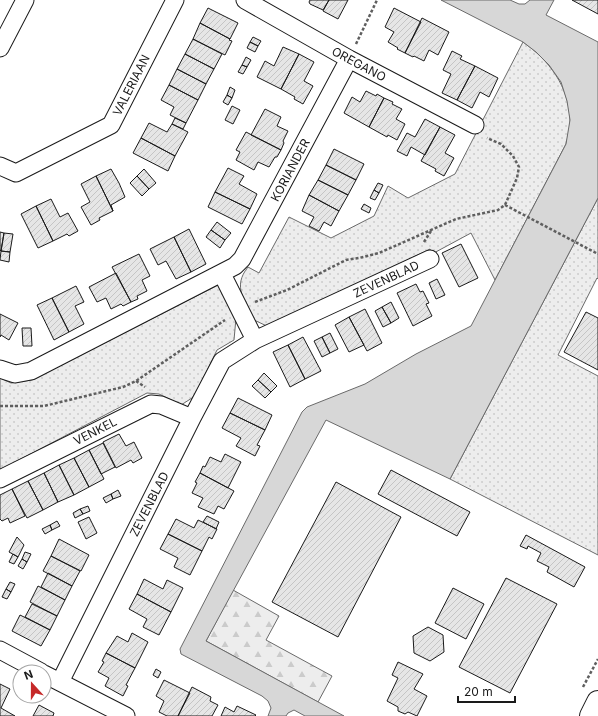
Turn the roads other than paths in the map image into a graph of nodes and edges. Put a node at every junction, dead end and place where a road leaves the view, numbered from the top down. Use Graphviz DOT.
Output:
graph roads {
  1 [pos="25,0"];
  2 [pos="175,0"];
  3 [pos="245,0"];
  4 [pos="0,48"];
  5 [pos="349,59"];
  6 [pos="475,125"];
  7 [pos="0,166"];
  8 [pos="430,259"];
  9 [pos="222,274"];
  10 [pos="255,340"];
  11 [pos="0,369"];
  12 [pos="192,418"];
  13 [pos="0,479"];
  14 [pos="0,650"];
  15 [pos="26,664"];
  16 [pos="52,678"];
  17 [pos="60,682"];
  18 [pos="598,702"];
  19 [pos="126,716"];
  20 [pos="591,716"];
  1 -- 4 [label="street"];
  2 -- 7 [label="street, VALERIAAN"];
  3 -- 5 [label="street, OREGANO"];
  5 -- 6 [label="street, OREGANO"];
  5 -- 9 [label="street, KORIANDER"];
  8 -- 10 [label="street, ZEVENBLAD"];
  9 -- 10 [label="street"];
  9 -- 11 [label="street, KORIANDER"];
  10 -- 12 [label="street, ZEVENBLAD"];
  12 -- 13 [label="street, VENKEL"];
  12 -- 17 [label="street, ZEVENBLAD"];
  14 -- 15 [label="street"];
  16 -- 17 [label="street"];
  17 -- 19 [label="street"];
  18 -- 20 [label="street"];
}
